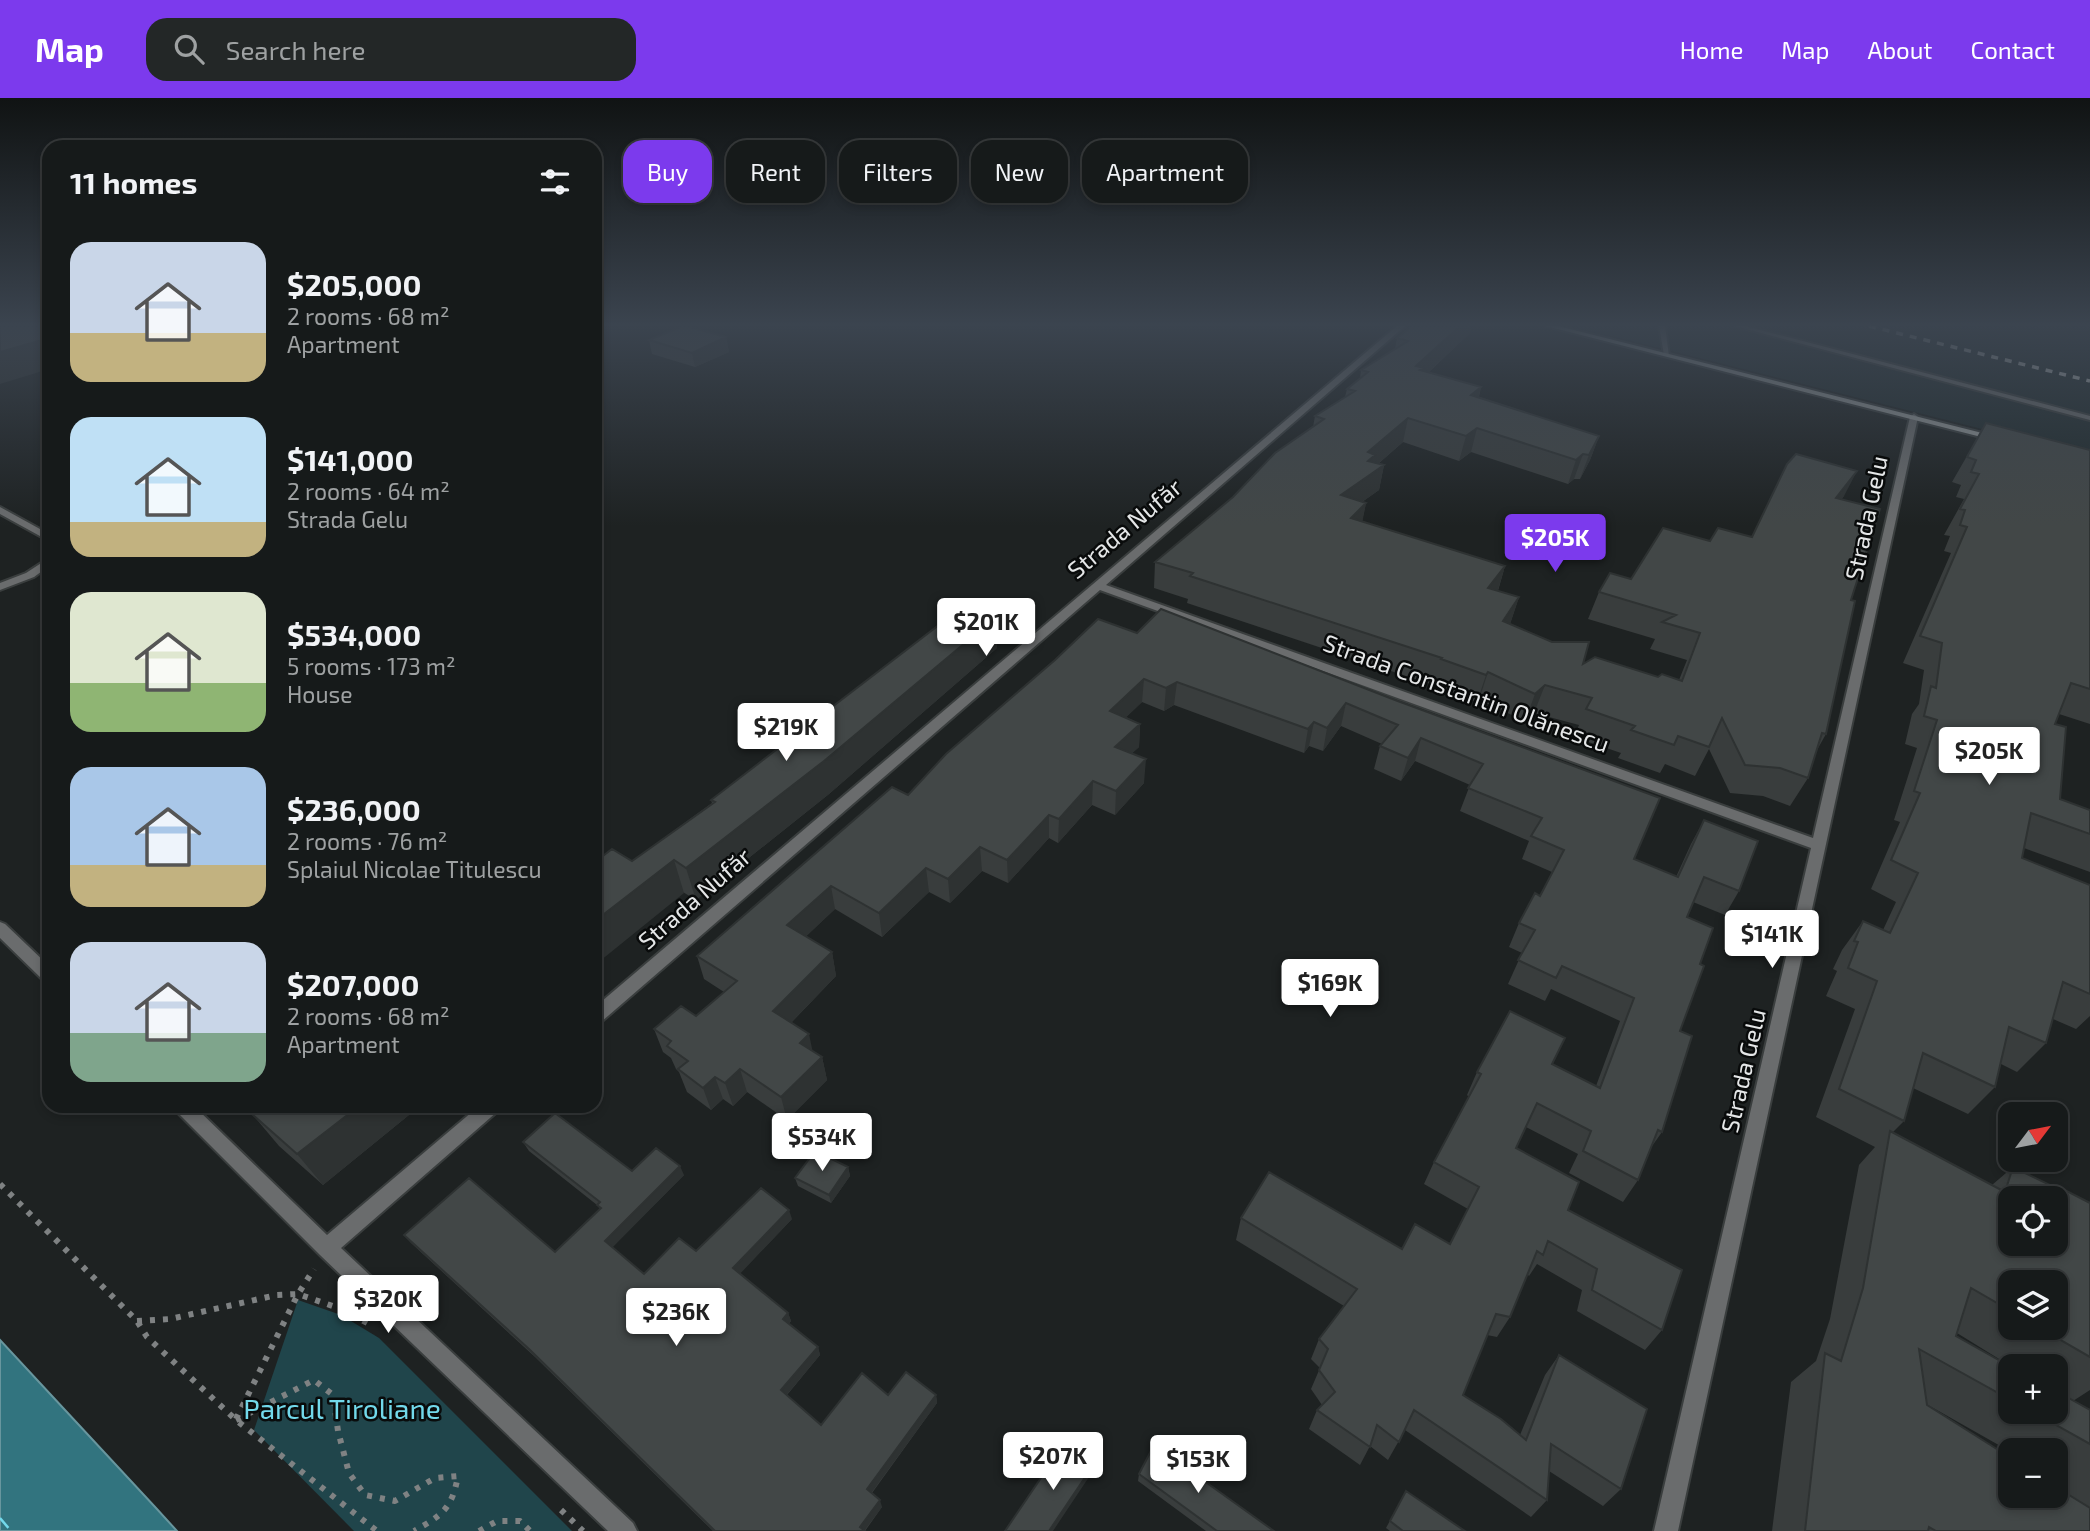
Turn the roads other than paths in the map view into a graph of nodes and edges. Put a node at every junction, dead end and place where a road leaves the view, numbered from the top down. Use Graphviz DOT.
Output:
graph roads {
  1 [pos="1323,393"];
  2 [pos="1818,393"];
  3 [pos="1994,393"];
  4 [pos="1914,417"];
  5 [pos="2090,418"];
  6 [pos="2013,443"];
  7 [pos="0,510"];
  8 [pos="42,534"];
  9 [pos="42,566"];
  10 [pos="1097,585"];
  11 [pos="0,587"];
  12 [pos="1819,846"];
  13 [pos="0,928"];
  14 [pos="42,969"];
  15 [pos="602,1011"];
  16 [pos="189,1113"];
  17 [pos="484,1113"];
  18 [pos="327,1248"];
  19 [pos="625,1531"];
  20 [pos="1666,1531"];
  1 -- 10 [label="street, Strada Nufăr"];
  2 -- 4 [label="main road"];
  3 -- 5 [label="lane"];
  4 -- 6 [label="main road"];
  4 -- 12 [label="street, Strada Gelu"];
  7 -- 8 [label="street"];
  9 -- 11 [label="street"];
  10 -- 12 [label="street, Strada Constantin Olănescu"];
  10 -- 15 [label="street, Strada Nufăr"];
  12 -- 20 [label="street, Strada Gelu"];
  13 -- 14 [label="street"];
  16 -- 18 [label="street"];
  17 -- 18 [label="street"];
  18 -- 19 [label="street"];
}
